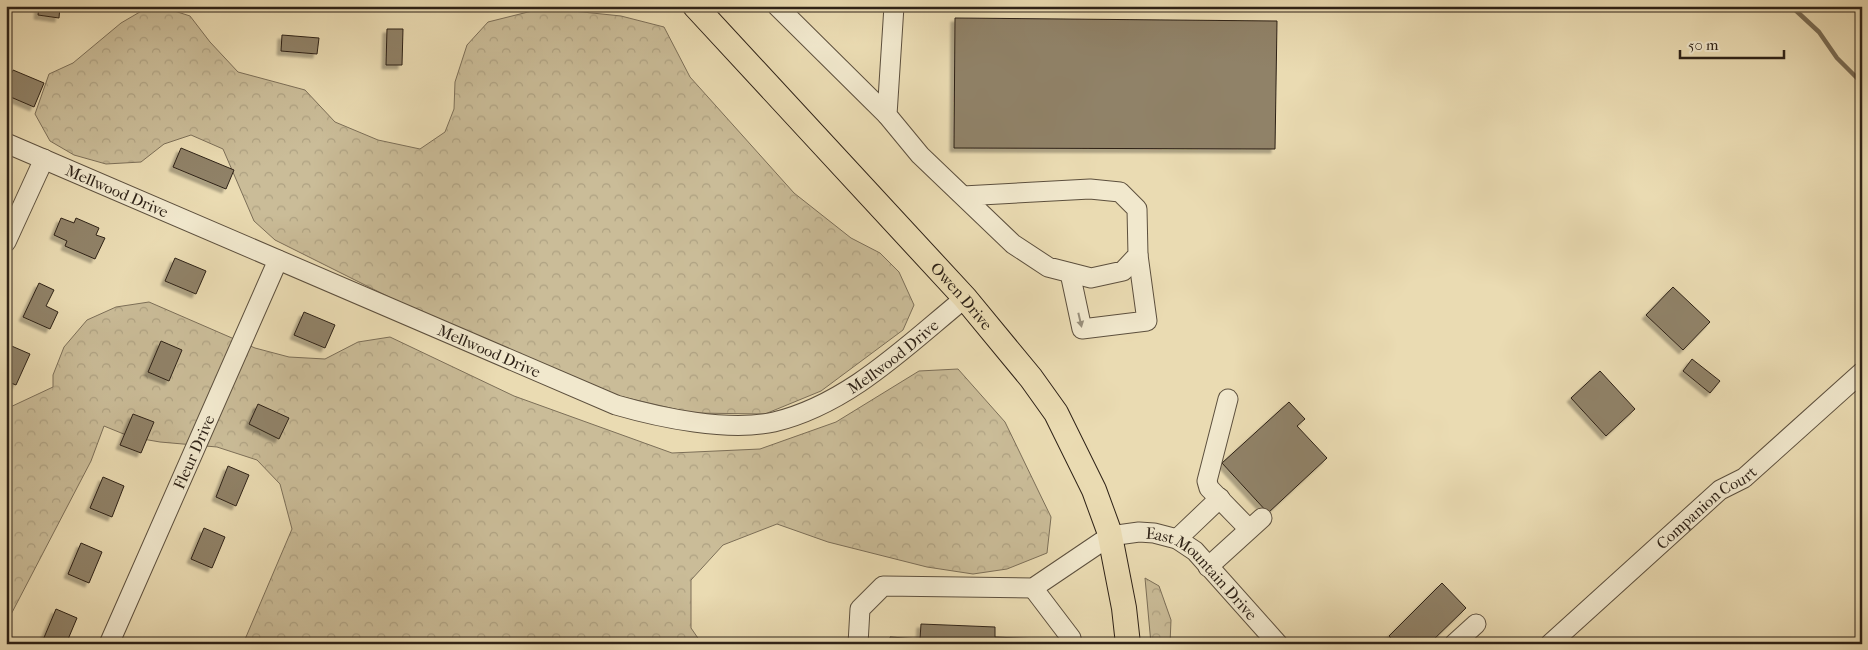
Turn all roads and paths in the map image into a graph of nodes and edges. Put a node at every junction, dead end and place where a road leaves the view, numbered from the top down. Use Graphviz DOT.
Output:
graph roads {
  1 [pos="776,6"];
  2 [pos="894,6"];
  3 [pos="702,9"];
  4 [pos="887,115"];
  5 [pos="6,142"];
  6 [pos="44,159"];
  7 [pos="963,196"];
  8 [pos="6,242"];
  9 [pos="1138,255"];
  10 [pos="278,260"];
  11 [pos="1070,273"];
  12 [pos="965,298"];
  13 [pos="1862,372"];
  14 [pos="1228,400"];
  15 [pos="1220,498"];
  16 [pos="1110,536"];
  17 [pos="1178,539"];
  18 [pos="1208,567"];
  19 [pos="1033,588"];
  20 [pos="1476,624"];
  21 [pos="109,644"];
  22 [pos="858,644"];
  23 [pos="1072,644"];
  24 [pos="1128,644"];
  25 [pos="1278,644"];
  26 [pos="1454,644"];
  27 [pos="1550,644"];
  1 -- 4 [label="street"];
  2 -- 4 [label="street"];
  3 -- 12 [label="main road, Owen Drive"];
  4 -- 7 [label="street"];
  5 -- 6 [label="street, Mellwood Drive"];
  6 -- 8 [label="street"];
  6 -- 10 [label="street, Mellwood Drive"];
  7 -- 9 [label="street"];
  7 -- 11 [label="street"];
  9 -- 11 [label="street"];
  11 -- 9 [label="street, one-way"];
  10 -- 12 [label="street, Mellwood Drive"];
  10 -- 21 [label="street, Fleur Drive"];
  12 -- 16 [label="main road, Owen Drive"];
  13 -- 27 [label="street, Companion Court"];
  14 -- 15 [label="street"];
  15 -- 17 [label="street"];
  15 -- 18 [label="street"];
  16 -- 17 [label="street, East Mountain Drive"];
  16 -- 19 [label="street"];
  16 -- 24 [label="main road, Owen Drive"];
  17 -- 18 [label="street, East Mountain Drive"];
  18 -- 25 [label="street, East Mountain Drive"];
  19 -- 22 [label="street"];
  19 -- 23 [label="street"];
  20 -- 26 [label="street"];
}
